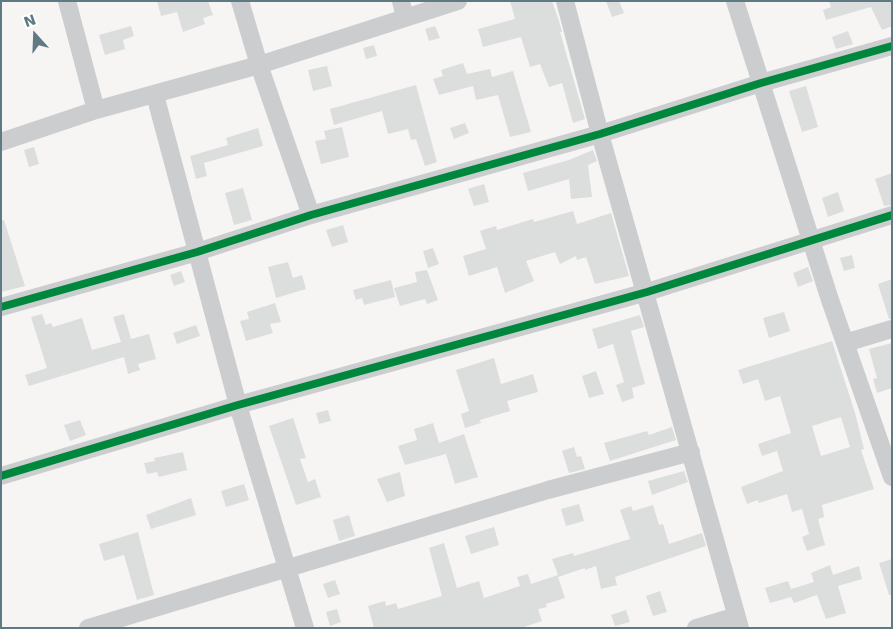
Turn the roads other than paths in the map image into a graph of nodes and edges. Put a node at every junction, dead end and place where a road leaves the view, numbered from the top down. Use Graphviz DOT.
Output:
graph roads {
  1 [pos="67,1"];
  2 [pos="240,1"];
  3 [pos="400,1"];
  4 [pos="458,1"];
  5 [pos="565,1"];
  6 [pos="736,1"];
  7 [pos="405,18"];
  8 [pos="892,46"];
  9 [pos="259,65"];
  10 [pos="761,83"];
  11 [pos="155,94"];
  12 [pos="96,110"];
  13 [pos="600,134"];
  14 [pos="1,142"];
  15 [pos="311,215"];
  16 [pos="892,215"];
  17 [pos="811,240"];
  18 [pos="197,252"];
  19 [pos="647,292"];
  20 [pos="1,307"];
  21 [pos="892,329"];
  22 [pos="845,343"];
  23 [pos="238,404"];
  24 [pos="690,452"];
  25 [pos="1,476"];
  26 [pos="892,476"];
  27 [pos="288,570"];
  28 [pos="738,622"];
  29 [pos="88,628"];
  30 [pos="305,628"];
  31 [pos="696,628"];
  1 -- 12 [label="street"];
  2 -- 9 [label="street"];
  3 -- 7 [label="street"];
  4 -- 7 [label="street"];
  5 -- 13 [label="street"];
  6 -- 10 [label="street"];
  7 -- 9 [label="street"];
  8 -- 10 [label="street"];
  9 -- 11 [label="street"];
  9 -- 15 [label="street"];
  10 -- 13 [label="street"];
  10 -- 17 [label="street"];
  11 -- 12 [label="street"];
  11 -- 18 [label="street"];
  12 -- 14 [label="street"];
  13 -- 15 [label="street"];
  13 -- 19 [label="street"];
  15 -- 18 [label="street"];
  16 -- 17 [label="street"];
  17 -- 19 [label="street"];
  17 -- 22 [label="street"];
  18 -- 20 [label="street"];
  18 -- 23 [label="street"];
  19 -- 23 [label="street"];
  19 -- 24 [label="street"];
  21 -- 22 [label="street"];
  22 -- 26 [label="street"];
  23 -- 25 [label="street"];
  23 -- 27 [label="street"];
  24 -- 27 [label="street"];
  24 -- 28 [label="street"];
  27 -- 29 [label="street"];
  27 -- 30 [label="street"];
  28 -- 31 [label="street"];
}
